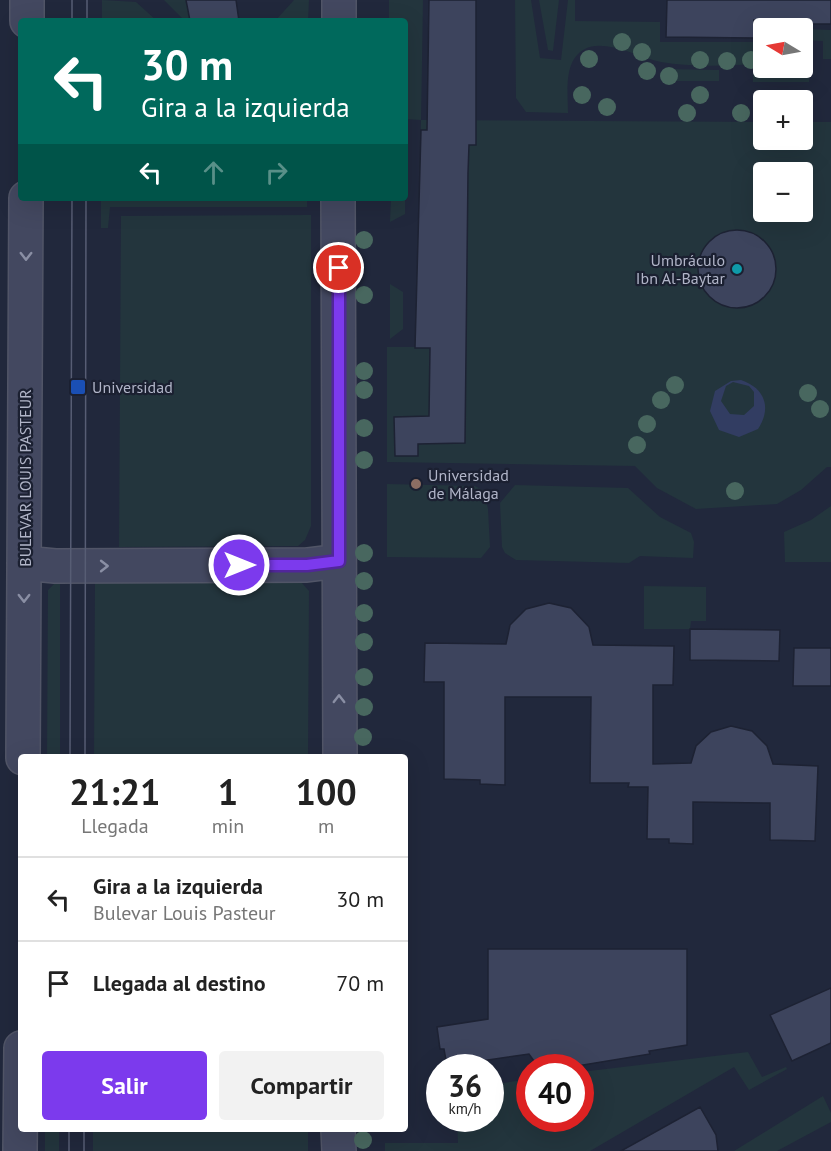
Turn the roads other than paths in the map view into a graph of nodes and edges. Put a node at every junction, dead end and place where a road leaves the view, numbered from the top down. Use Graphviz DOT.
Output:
graph roads {
  1 [pos="27,0"];
  2 [pos="339,0"];
  3 [pos="27,18"];
  4 [pos="339,18"];
  5 [pos="26,201"];
  6 [pos="339,201"];
  7 [pos="339,561"];
  8 [pos="24,563"];
  9 [pos="23,754"];
  10 [pos="340,754"];
  11 [pos="20,1132"];
  12 [pos="338,1132"];
  13 [pos="20,1151"];
  14 [pos="339,1151"];
  1 -- 3 [label="street"];
  2 -- 4 [label="street"];
  5 -- 8 [label="street, BULEVAR LOUIS PASTEUR, one-way"];
  6 -- 7 [label="street"];
  8 -- 7 [label="street, one-way"];
  10 -- 7 [label="street, one-way"];
  8 -- 9 [label="street, BULEVAR LOUIS PASTEUR, one-way"];
  11 -- 13 [label="street"];
  12 -- 14 [label="street"];
}
